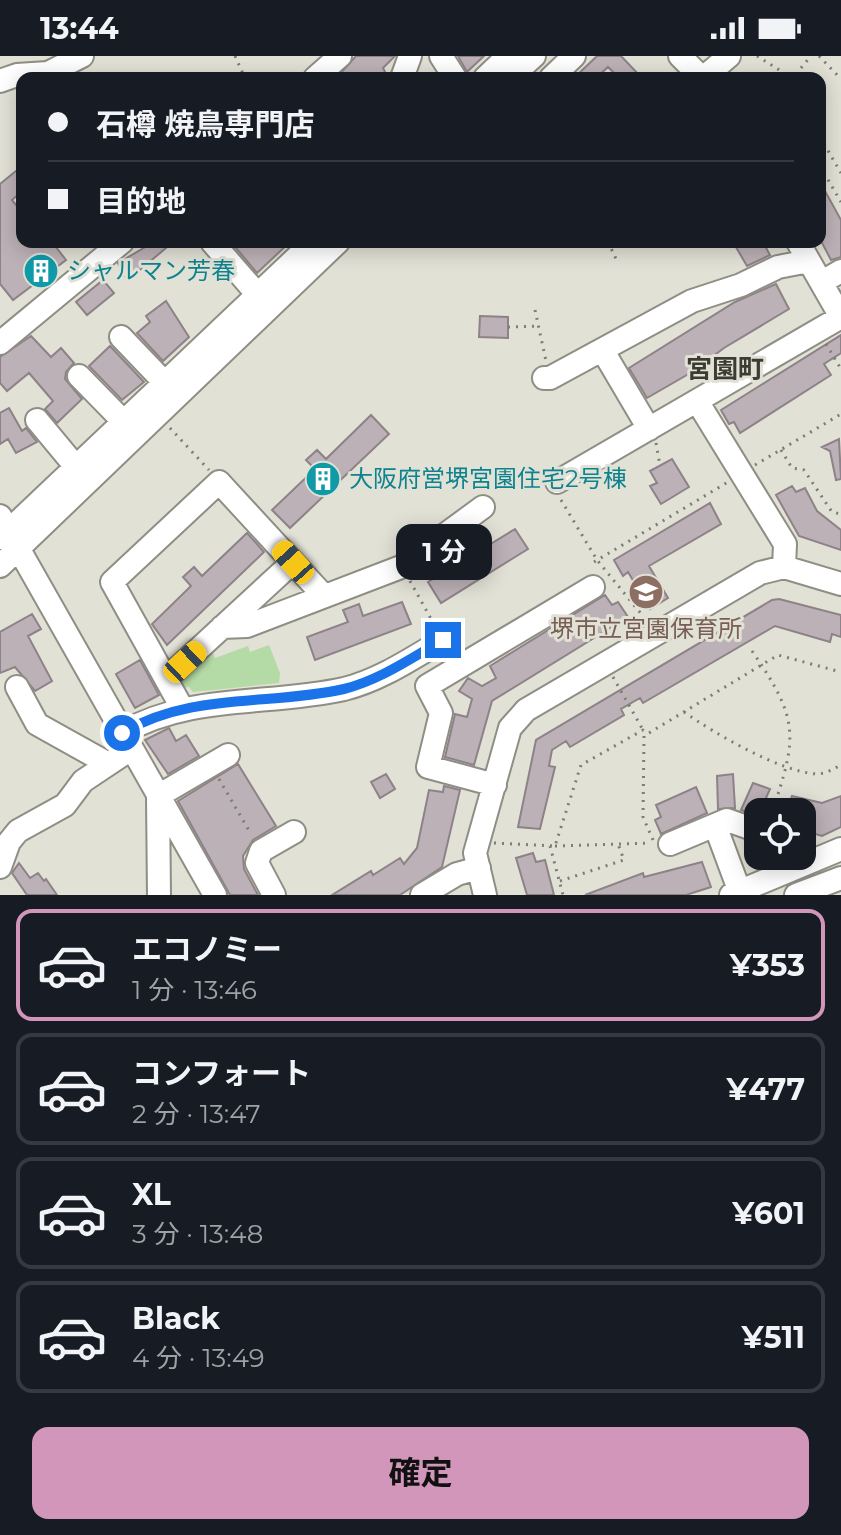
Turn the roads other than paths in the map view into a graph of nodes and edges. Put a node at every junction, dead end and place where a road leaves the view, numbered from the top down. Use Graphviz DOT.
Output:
graph roads {
  1 [pos="82,56"];
  2 [pos="340,56"];
  3 [pos="508,56"];
  4 [pos="534,56"];
  5 [pos="574,56"];
  6 [pos="680,56"];
  7 [pos="729,56"];
  8 [pos="50,72"];
  9 [pos="322,72"];
  10 [pos="491,72"];
  11 [pos="517,72"];
  12 [pos="557,72"];
  13 [pos="696,72"];
  14 [pos="709,72"];
  15 [pos="115,248"];
  16 [pos="218,248"];
  17 [pos="307,248"];
  18 [pos="332,248"];
  19 [pos="804,251"];
  20 [pos="831,276"];
  21 [pos="258,295"];
  22 [pos="841,317"];
  23 [pos="121,337"];
  24 [pos="0,343"];
  25 [pos="603,351"];
  26 [pos="79,376"];
  27 [pos="547,378"];
  28 [pos="165,383"];
  29 [pos="697,401"];
  30 [pos="37,420"];
  31 [pos="123,421"];
  32 [pos="649,429"];
  33 [pos="76,467"];
  34 [pos="557,488"];
  35 [pos="483,507"];
  36 [pos="7,534"];
  37 [pos="293,562"];
  38 [pos="0,566"];
  39 [pos="784,567"];
  40 [pos="841,584"];
  41 [pos="593,587"];
  42 [pos="324,596"];
  43 [pos="222,627"];
  44 [pos="440,636"];
  45 [pos="166,679"];
  46 [pos="17,687"];
  47 [pos="182,708"];
  48 [pos="127,741"];
  49 [pos="220,760"];
  50 [pos="107,763"];
  51 [pos="495,785"];
  52 [pos="158,796"];
  53 [pos="715,825"];
  54 [pos="744,826"];
  55 [pos="294,832"];
  56 [pos="670,844"];
  57 [pos="834,852"];
  58 [pos="0,867"];
  59 [pos="479,868"];
  60 [pos="841,878"];
  61 [pos="738,894"];
  62 [pos="159,895"];
  63 [pos="215,895"];
  64 [pos="274,895"];
  65 [pos="422,895"];
  66 [pos="485,895"];
  67 [pos="796,895"];
  1 -- 8 [label="street"];
  2 -- 9 [label="street"];
  3 -- 10 [label="street"];
  4 -- 11 [label="street"];
  5 -- 12 [label="street"];
  6 -- 13 [label="street"];
  7 -- 14 [label="street"];
  15 -- 24 [label="street"];
  16 -- 21 [label="street"];
  17 -- 21 [label="street"];
  18 -- 36 [label="street"];
  19 -- 20 [label="street"];
  19 -- 25 [label="street"];
  20 -- 22 [label="street"];
  21 -- 28 [label="street"];
  22 -- 29 [label="street"];
  23 -- 28 [label="street"];
  25 -- 27 [label="street"];
  25 -- 32 [label="street"];
  26 -- 31 [label="street"];
  28 -- 31 [label="street"];
  29 -- 32 [label="street"];
  29 -- 39 [label="street"];
  30 -- 33 [label="street"];
  31 -- 33 [label="street"];
  32 -- 34 [label="street"];
  33 -- 36 [label="street"];
  35 -- 42 [label="street"];
  36 -- 38 [label="street"];
  36 -- 48 [label="street"];
  37 -- 42 [label="street"];
  37 -- 43 [label="street"];
  37 -- 45 [label="street"];
  39 -- 40 [label="street"];
  39 -- 51 [label="street"];
  41 -- 51 [label="street"];
  42 -- 43 [label="street"];
  43 -- 45 [label="street"];
  44 -- 47 [label="street"];
  45 -- 47 [label="street"];
  46 -- 50 [label="street"];
  47 -- 48 [label="street"];
  48 -- 50 [label="street"];
  48 -- 52 [label="street"];
  49 -- 52 [label="street"];
  50 -- 58 [label="street"];
  51 -- 59 [label="street"];
  52 -- 62 [label="street"];
  52 -- 63 [label="street"];
  53 -- 54 [label="street"];
  53 -- 56 [label="street"];
  53 -- 61 [label="street"];
  55 -- 64 [label="street"];
  57 -- 61 [label="street"];
  59 -- 65 [label="street"];
  59 -- 66 [label="street"];
  60 -- 67 [label="street"];
}
